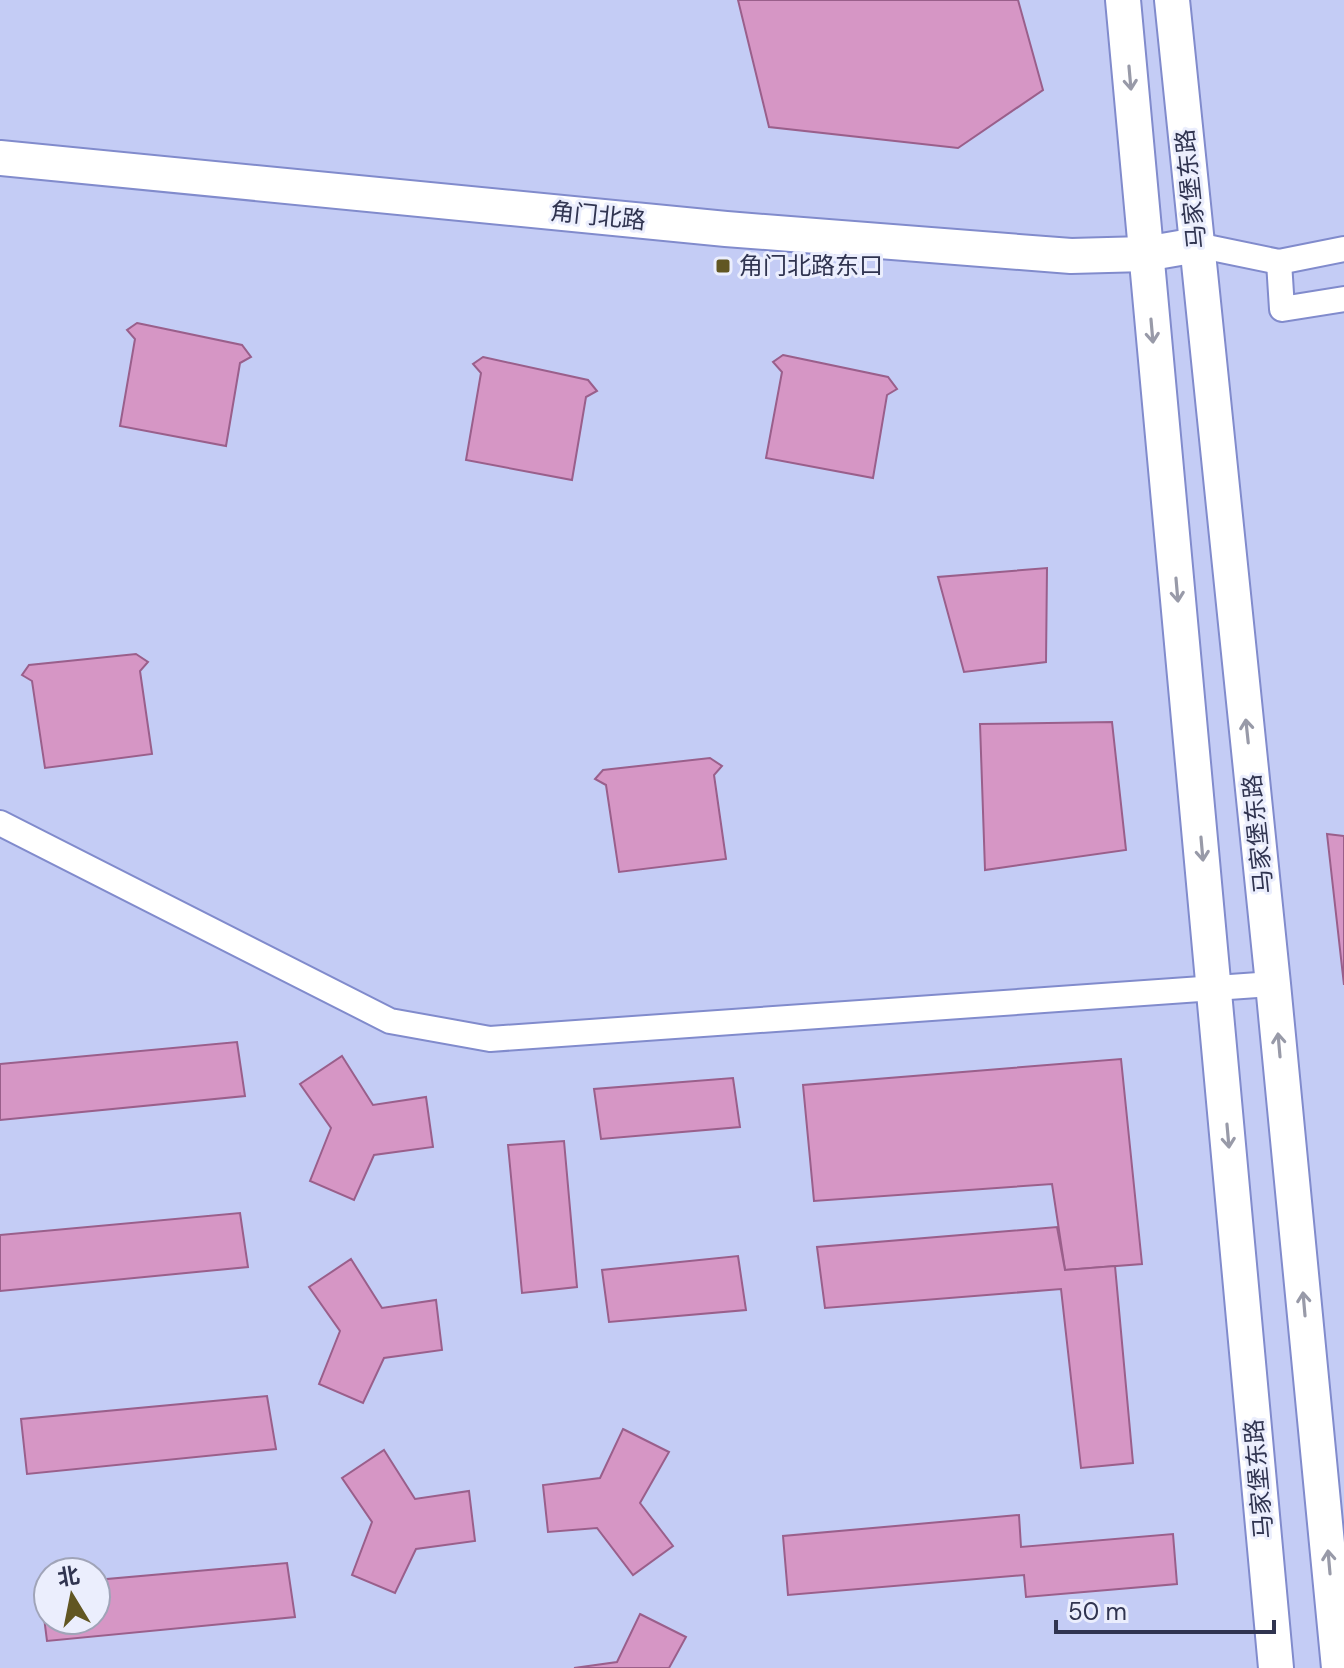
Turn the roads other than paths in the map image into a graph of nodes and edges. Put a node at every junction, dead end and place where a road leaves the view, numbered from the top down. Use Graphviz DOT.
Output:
graph roads {
  1 [pos="1123,0"];
  2 [pos="1172,0"];
  3 [pos="0,158"];
  4 [pos="1197,245"];
  5 [pos="1344,249"];
  6 [pos="1145,254"];
  7 [pos="1279,262"];
  8 [pos="1344,299"];
  9 [pos="0,823"];
  10 [pos="1273,984"];
  11 [pos="1215,988"];
  12 [pos="1276,1668"];
  13 [pos="1339,1668"];
  1 -- 6 [label="main road, 马家堡东路, one-way"];
  2 -- 4 [label="main road, 马家堡东路"];
  3 -- 6 [label="main road, 角门北路"];
  4 -- 6 [label="main road, 角门北路"];
  4 -- 7 [label="street"];
  10 -- 4 [label="main road, 马家堡东路, one-way"];
  5 -- 7 [label="street"];
  6 -- 11 [label="main road, 马家堡东路, one-way"];
  7 -- 8 [label="street"];
  9 -- 11 [label="street"];
  10 -- 11 [label="street"];
  13 -- 10 [label="main road, 马家堡东路, one-way"];
  11 -- 12 [label="main road, 马家堡东路, one-way"];
}
